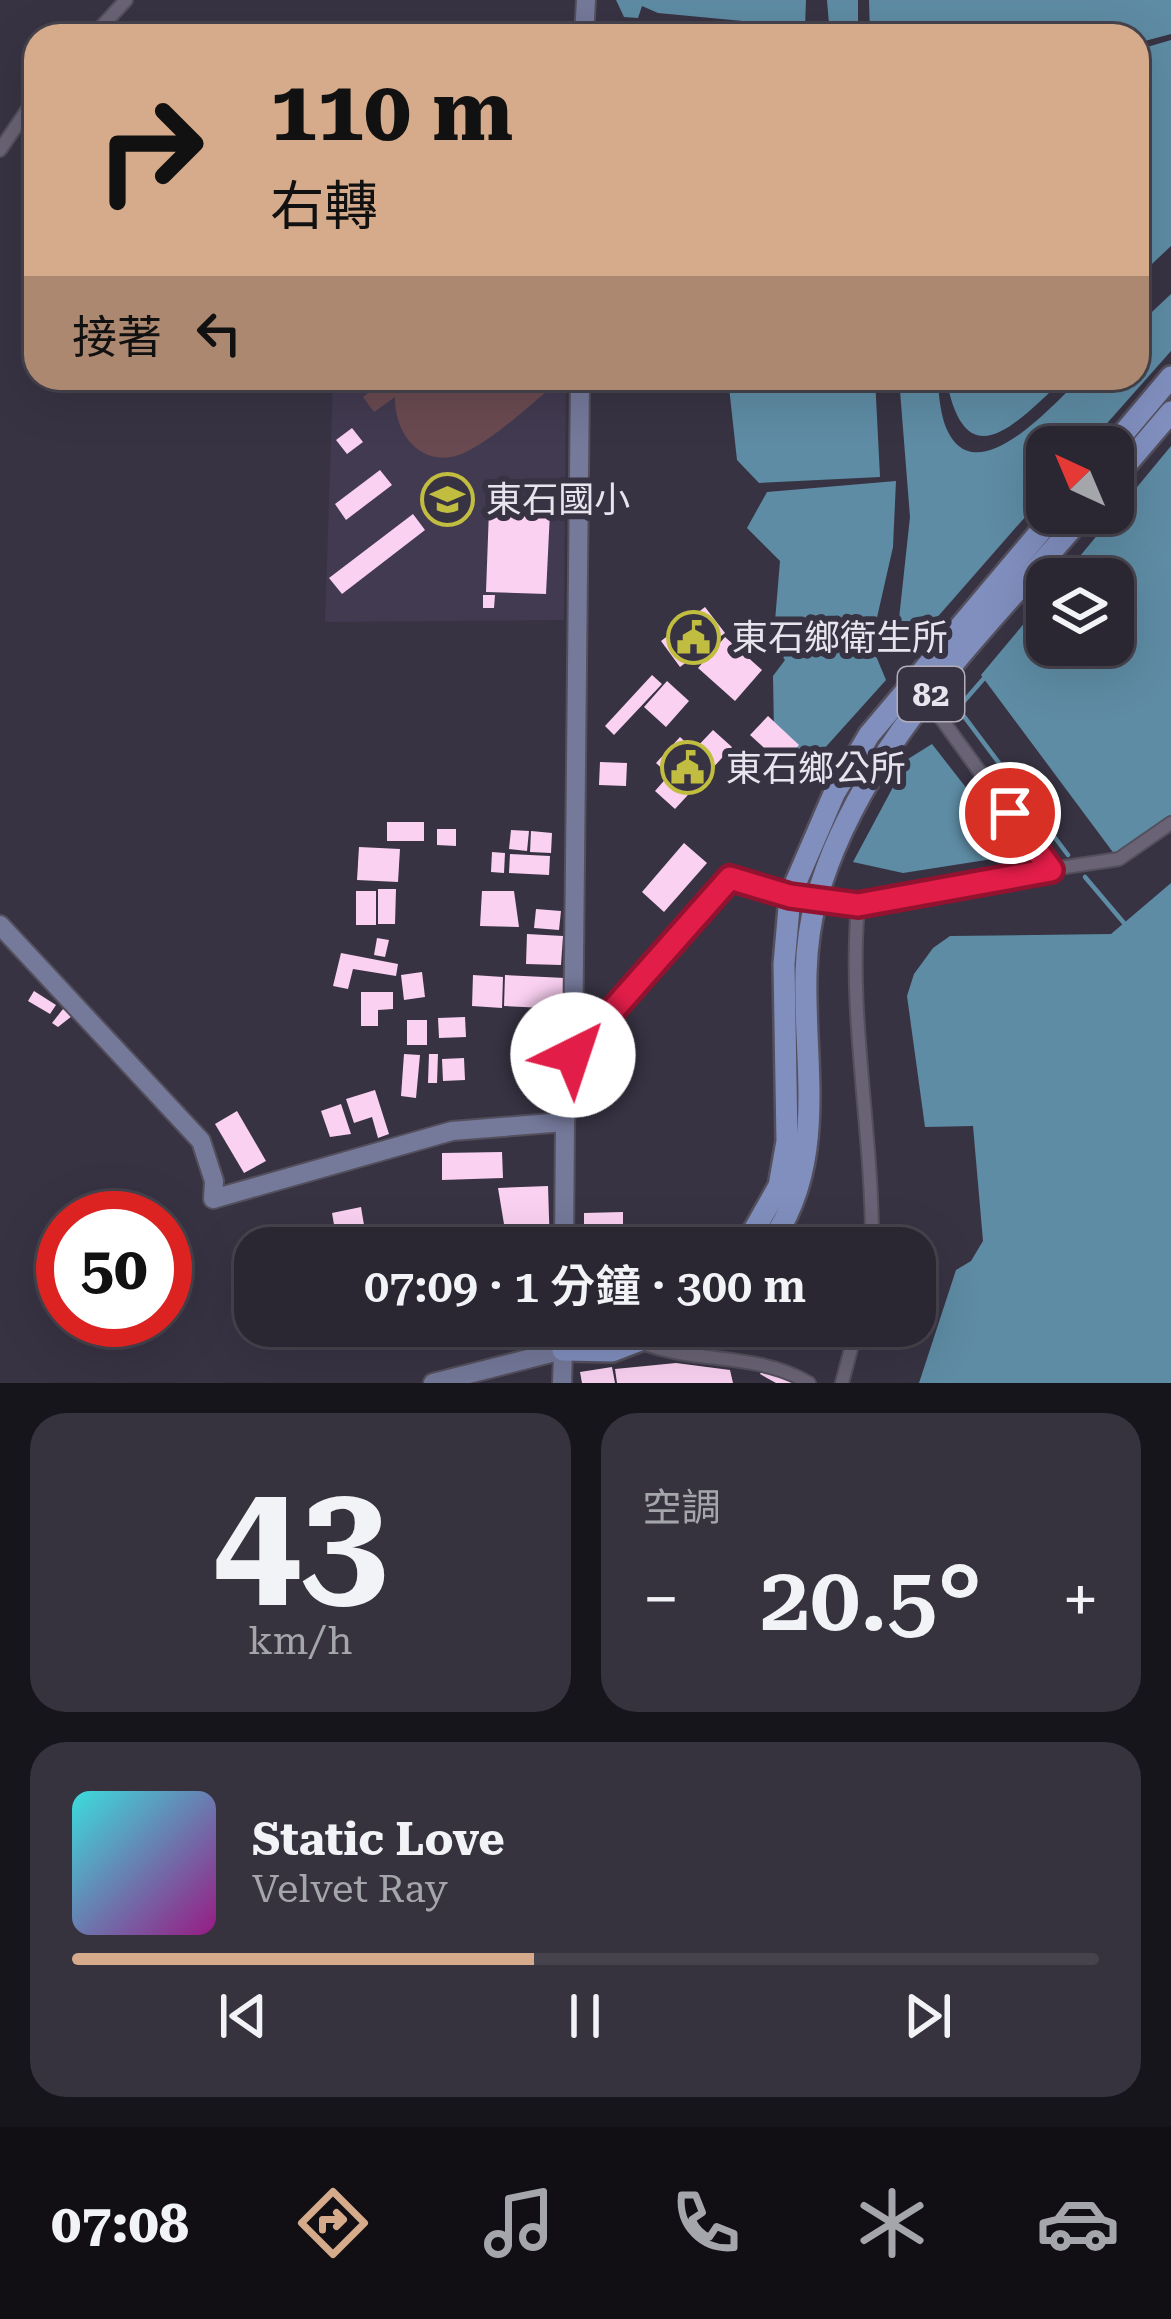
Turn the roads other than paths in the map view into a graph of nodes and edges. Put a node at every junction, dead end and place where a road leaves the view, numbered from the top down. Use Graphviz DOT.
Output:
graph roads {
  1 [pos="126,0"];
  2 [pos="104,24"];
  3 [pos="24,115"];
  4 [pos="0,150"];
  5 [pos="1171,377"];
  6 [pos="580,390"];
  7 [pos="1171,412"];
  8 [pos="1130,426"];
  9 [pos="1134,455"];
  10 [pos="1039,534"];
  11 [pos="1067,534"];
  12 [pos="927,699"];
  13 [pos="1171,824"];
  14 [pos="1051,870"];
  15 [pos="790,896"];
  16 [pos="816,902"];
  17 [pos="858,905"];
  18 [pos="0,925"];
  19 [pos="573,1055"];
  20 [pos="565,1122"];
  21 [pos="565,1227"];
  22 [pos="756,1227"];
  23 [pos="778,1227"];
  24 [pos="872,1227"];
  25 [pos="563,1347"];
  26 [pos="574,1347"];
  27 [pos="659,1347"];
  28 [pos="851,1347"];
  29 [pos="563,1350"];
  30 [pos="433,1383"];
  31 [pos="562,1383"];
  32 [pos="809,1383"];
  33 [pos="842,1383"];
  1 -- 2 [label="street"];
  3 -- 4 [label="street"];
  5 -- 8 [label="main road"];
  6 -- 19 [label="main road"];
  7 -- 9 [label="main road"];
  10 -- 15 [label="main road, 82"];
  11 -- 12 [label="main road, 82"];
  12 -- 14 [label="street"];
  12 -- 16 [label="main road, 82"];
  13 -- 14 [label="street"];
  14 -- 17 [label="street"];
  15 -- 16 [label="main road"];
  15 -- 19 [label="main road"];
  15 -- 22 [label="main road, 82"];
  16 -- 17 [label="street"];
  16 -- 23 [label="main road, 82"];
  17 -- 24 [label="street"];
  18 -- 20 [label="main road"];
  19 -- 20 [label="main road"];
  20 -- 21 [label="main road"];
  25 -- 29 [label="main road"];
  26 -- 29 [label="main road"];
  27 -- 32 [label="street"];
  28 -- 33 [label="street"];
  29 -- 30 [label="main road"];
  29 -- 31 [label="main road"];
}
